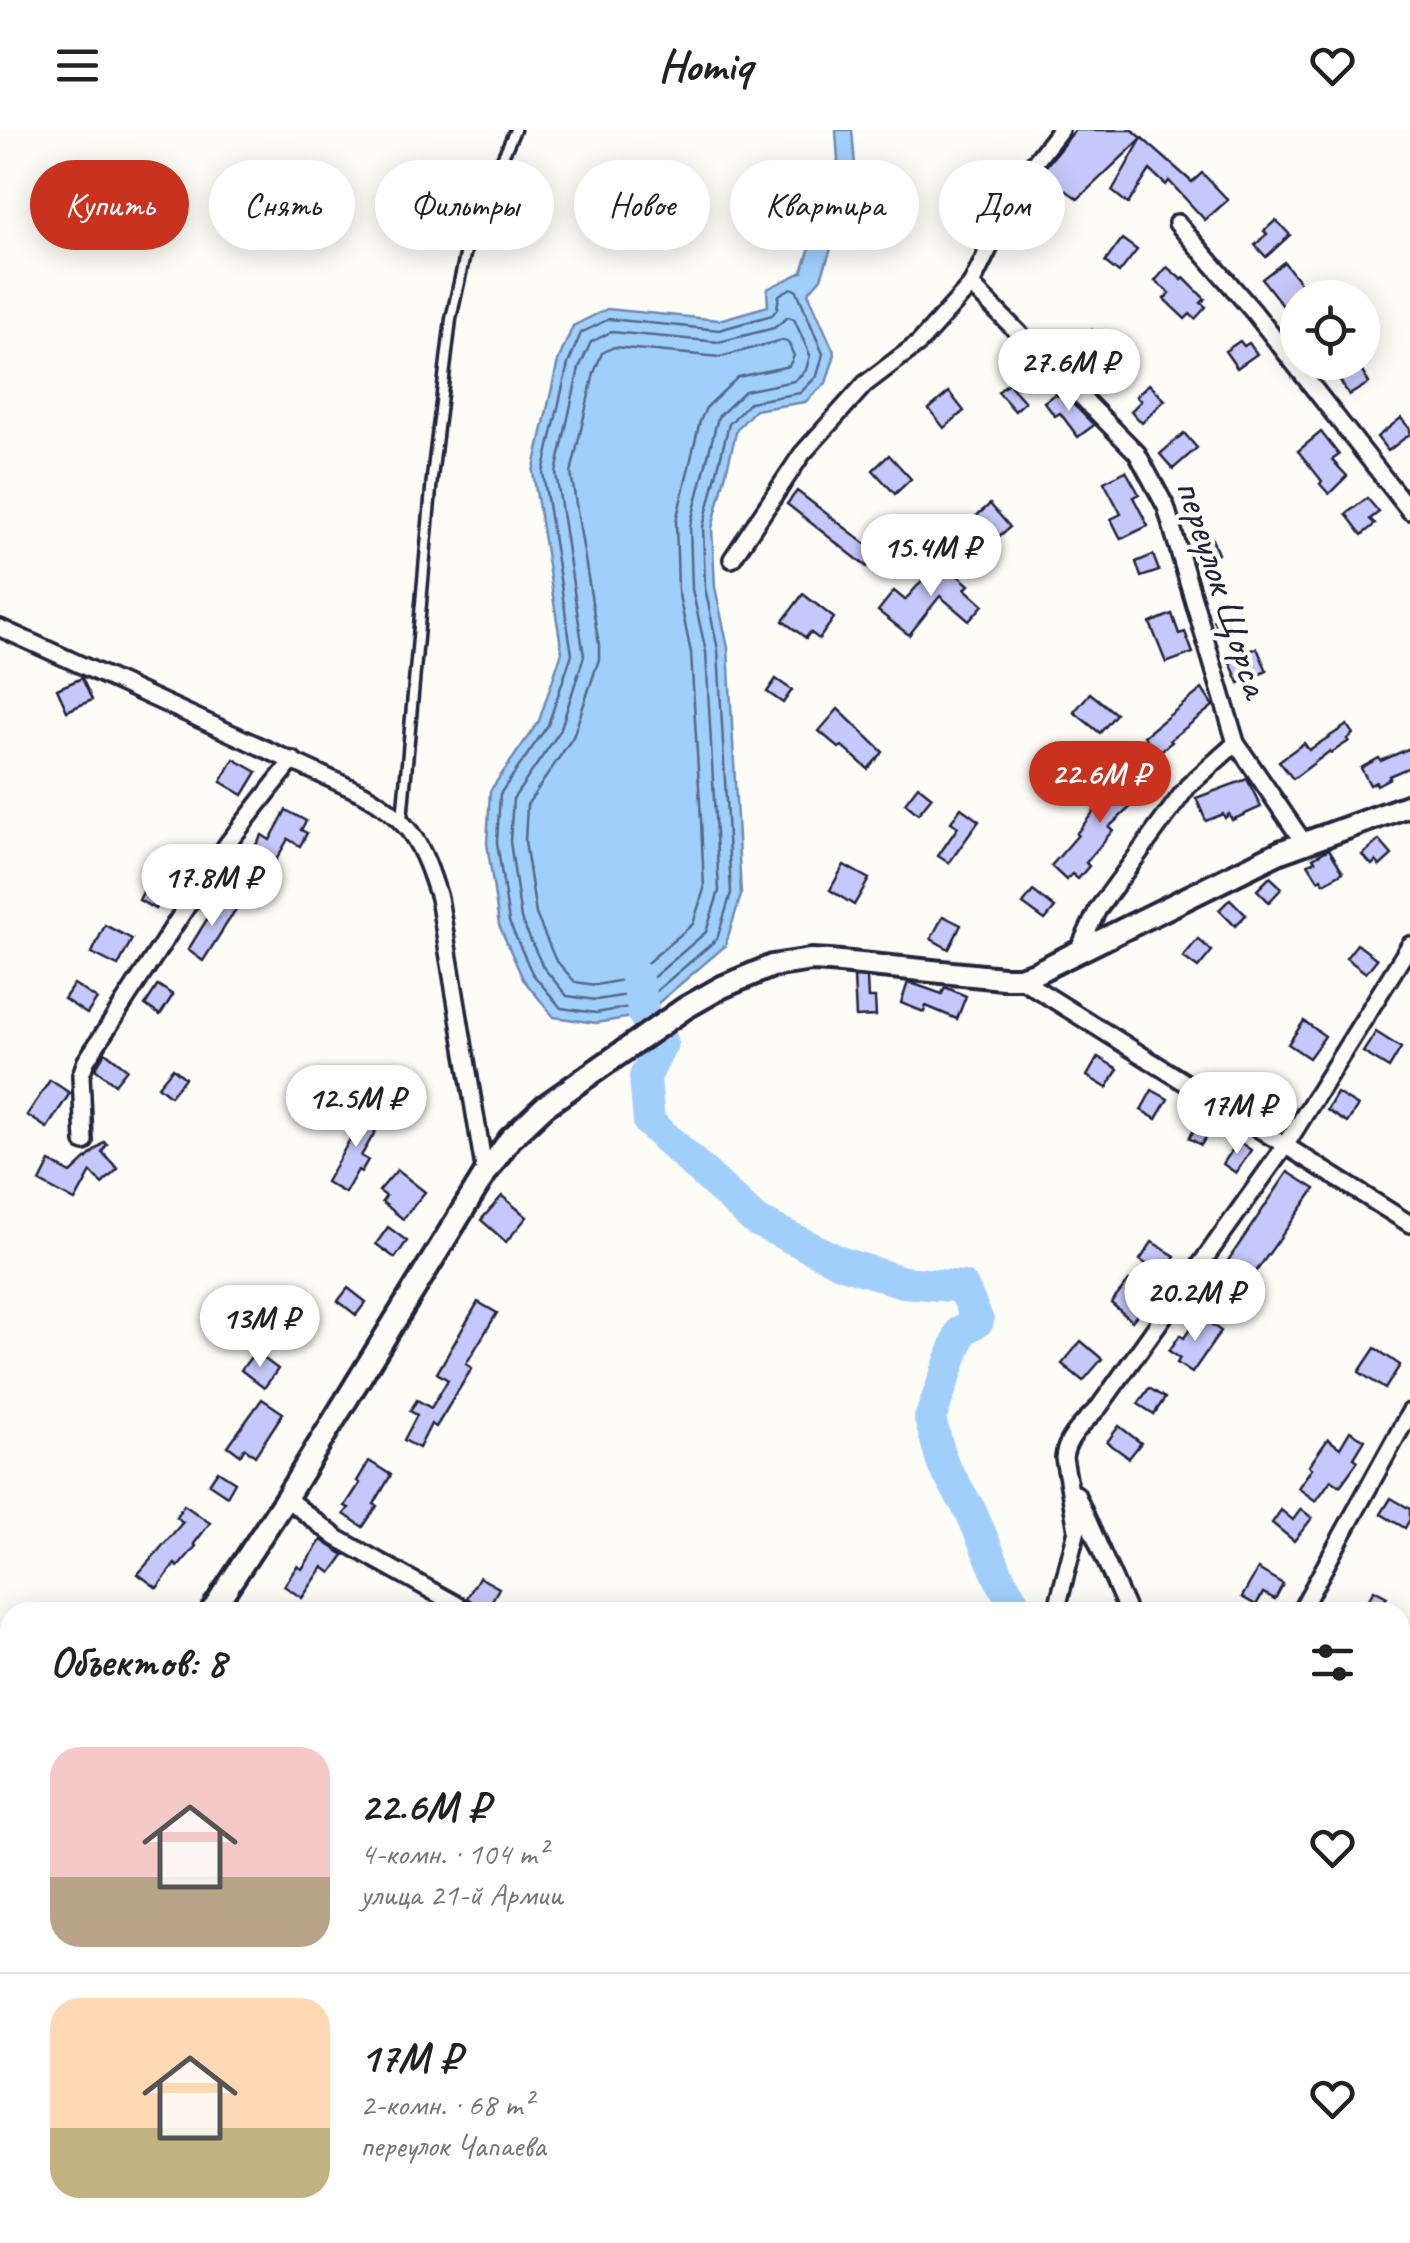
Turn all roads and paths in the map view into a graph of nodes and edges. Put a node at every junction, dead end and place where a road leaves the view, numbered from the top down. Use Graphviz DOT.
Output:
graph roads {
  1 [pos="515,130"];
  2 [pos="1060,130"];
  3 [pos="1177,223"];
  4 [pos="970,286"];
  5 [pos="1410,511"];
  6 [pos="732,559"];
  7 [pos="0,628"];
  8 [pos="1236,743"];
  9 [pos="293,760"];
  10 [pos="1410,805"];
  11 [pos="402,820"];
  12 [pos="1304,843"];
  13 [pos="1410,946"];
  14 [pos="1077,954"];
  15 [pos="1018,978"];
  16 [pos="84,1142"];
  17 [pos="1285,1146"];
  18 [pos="485,1174"];
  19 [pos="1410,1224"];
  20 [pos="1410,1412"];
  21 [pos="1070,1482"];
  22 [pos="286,1498"];
  23 [pos="218,1602"];
  24 [pos="452,1602"];
  25 [pos="1058,1602"];
  26 [pos="1124,1602"];
  27 [pos="1306,1602"];
  1 -- 11 [label="lane"];
  2 -- 4 [label="street"];
  3 -- 5 [label="street"];
  4 -- 6 [label="street"];
  4 -- 8 [label="street, переулок Щорса"];
  7 -- 9 [label="street"];
  8 -- 12 [label="street, переулок Щорса"];
  8 -- 14 [label="street"];
  9 -- 11 [label="street"];
  9 -- 16 [label="street"];
  10 -- 12 [label="main road"];
  11 -- 18 [label="street"];
  12 -- 14 [label="main road"];
  13 -- 17 [label="street"];
  14 -- 15 [label="main road"];
  15 -- 17 [label="street"];
  15 -- 18 [label="main road"];
  17 -- 19 [label="street"];
  17 -- 21 [label="street"];
  18 -- 22 [label="main road"];
  20 -- 27 [label="street"];
  21 -- 25 [label="street"];
  21 -- 26 [label="street"];
  22 -- 23 [label="main road"];
  22 -- 24 [label="street"];
}
